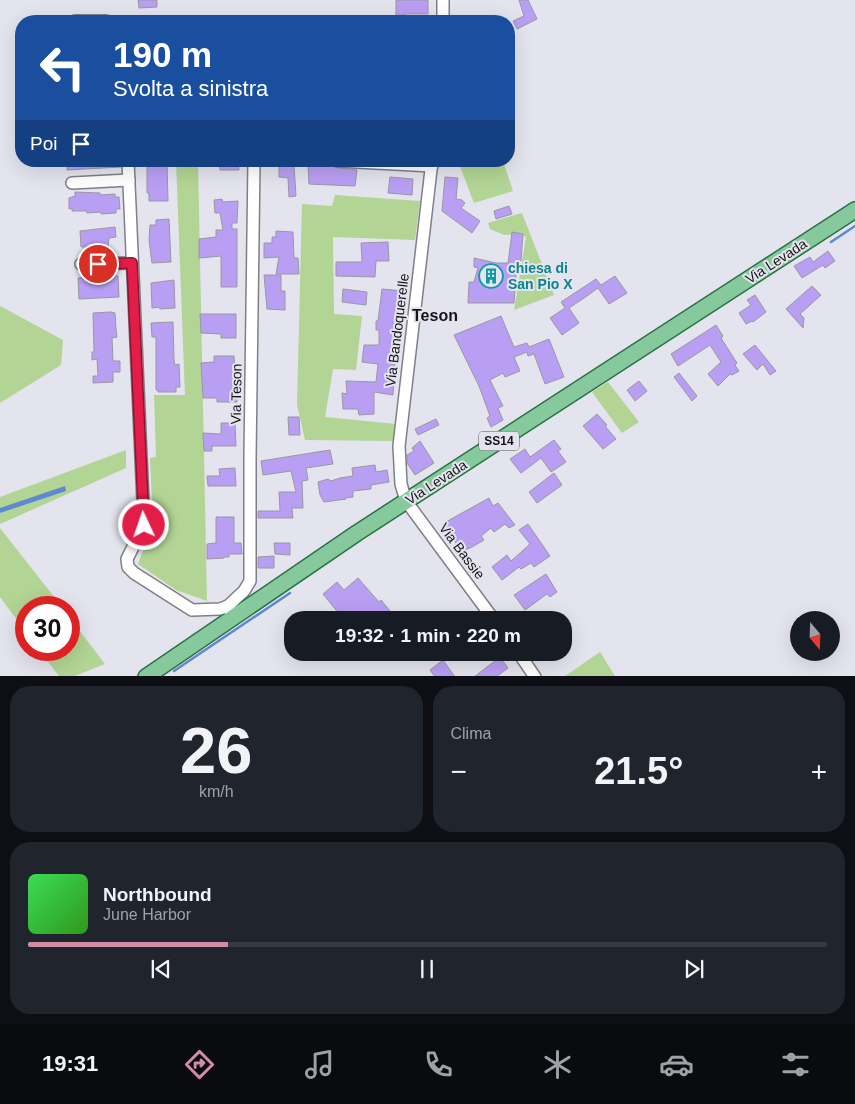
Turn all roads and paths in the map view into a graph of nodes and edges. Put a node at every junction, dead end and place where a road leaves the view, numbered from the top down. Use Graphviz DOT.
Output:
graph roads {
  1 [pos="443,0"];
  2 [pos="443,15"];
  3 [pos="128,167"];
  4 [pos="254,167"];
  5 [pos="432,167"];
  6 [pos="129,180"];
  7 [pos="72,183"];
  8 [pos="855,210"];
  9 [pos="132,263"];
  10 [pos="81,264"];
  11 [pos="406,501"];
  12 [pos="231,611"];
  13 [pos="487,611"];
  14 [pos="524,661"];
  15 [pos="146,676"];
  16 [pos="535,676"];
  1 -- 2 [label="street"];
  3 -- 6 [label="street"];
  4 -- 12 [label="street, Via Teson"];
  5 -- 11 [label="street, Via Bandoquerelle"];
  6 -- 7 [label="street"];
  6 -- 9 [label="street"];
  8 -- 11 [label="main road, Via Levada / SS14"];
  9 -- 10 [label="street"];
  9 -- 12 [label="street"];
  11 -- 12 [label="main road, Via Levada / SS14"];
  11 -- 13 [label="street, Via Bassie"];
  12 -- 15 [label="main road, Via Levada / SS14"];
  14 -- 16 [label="street"];
}
